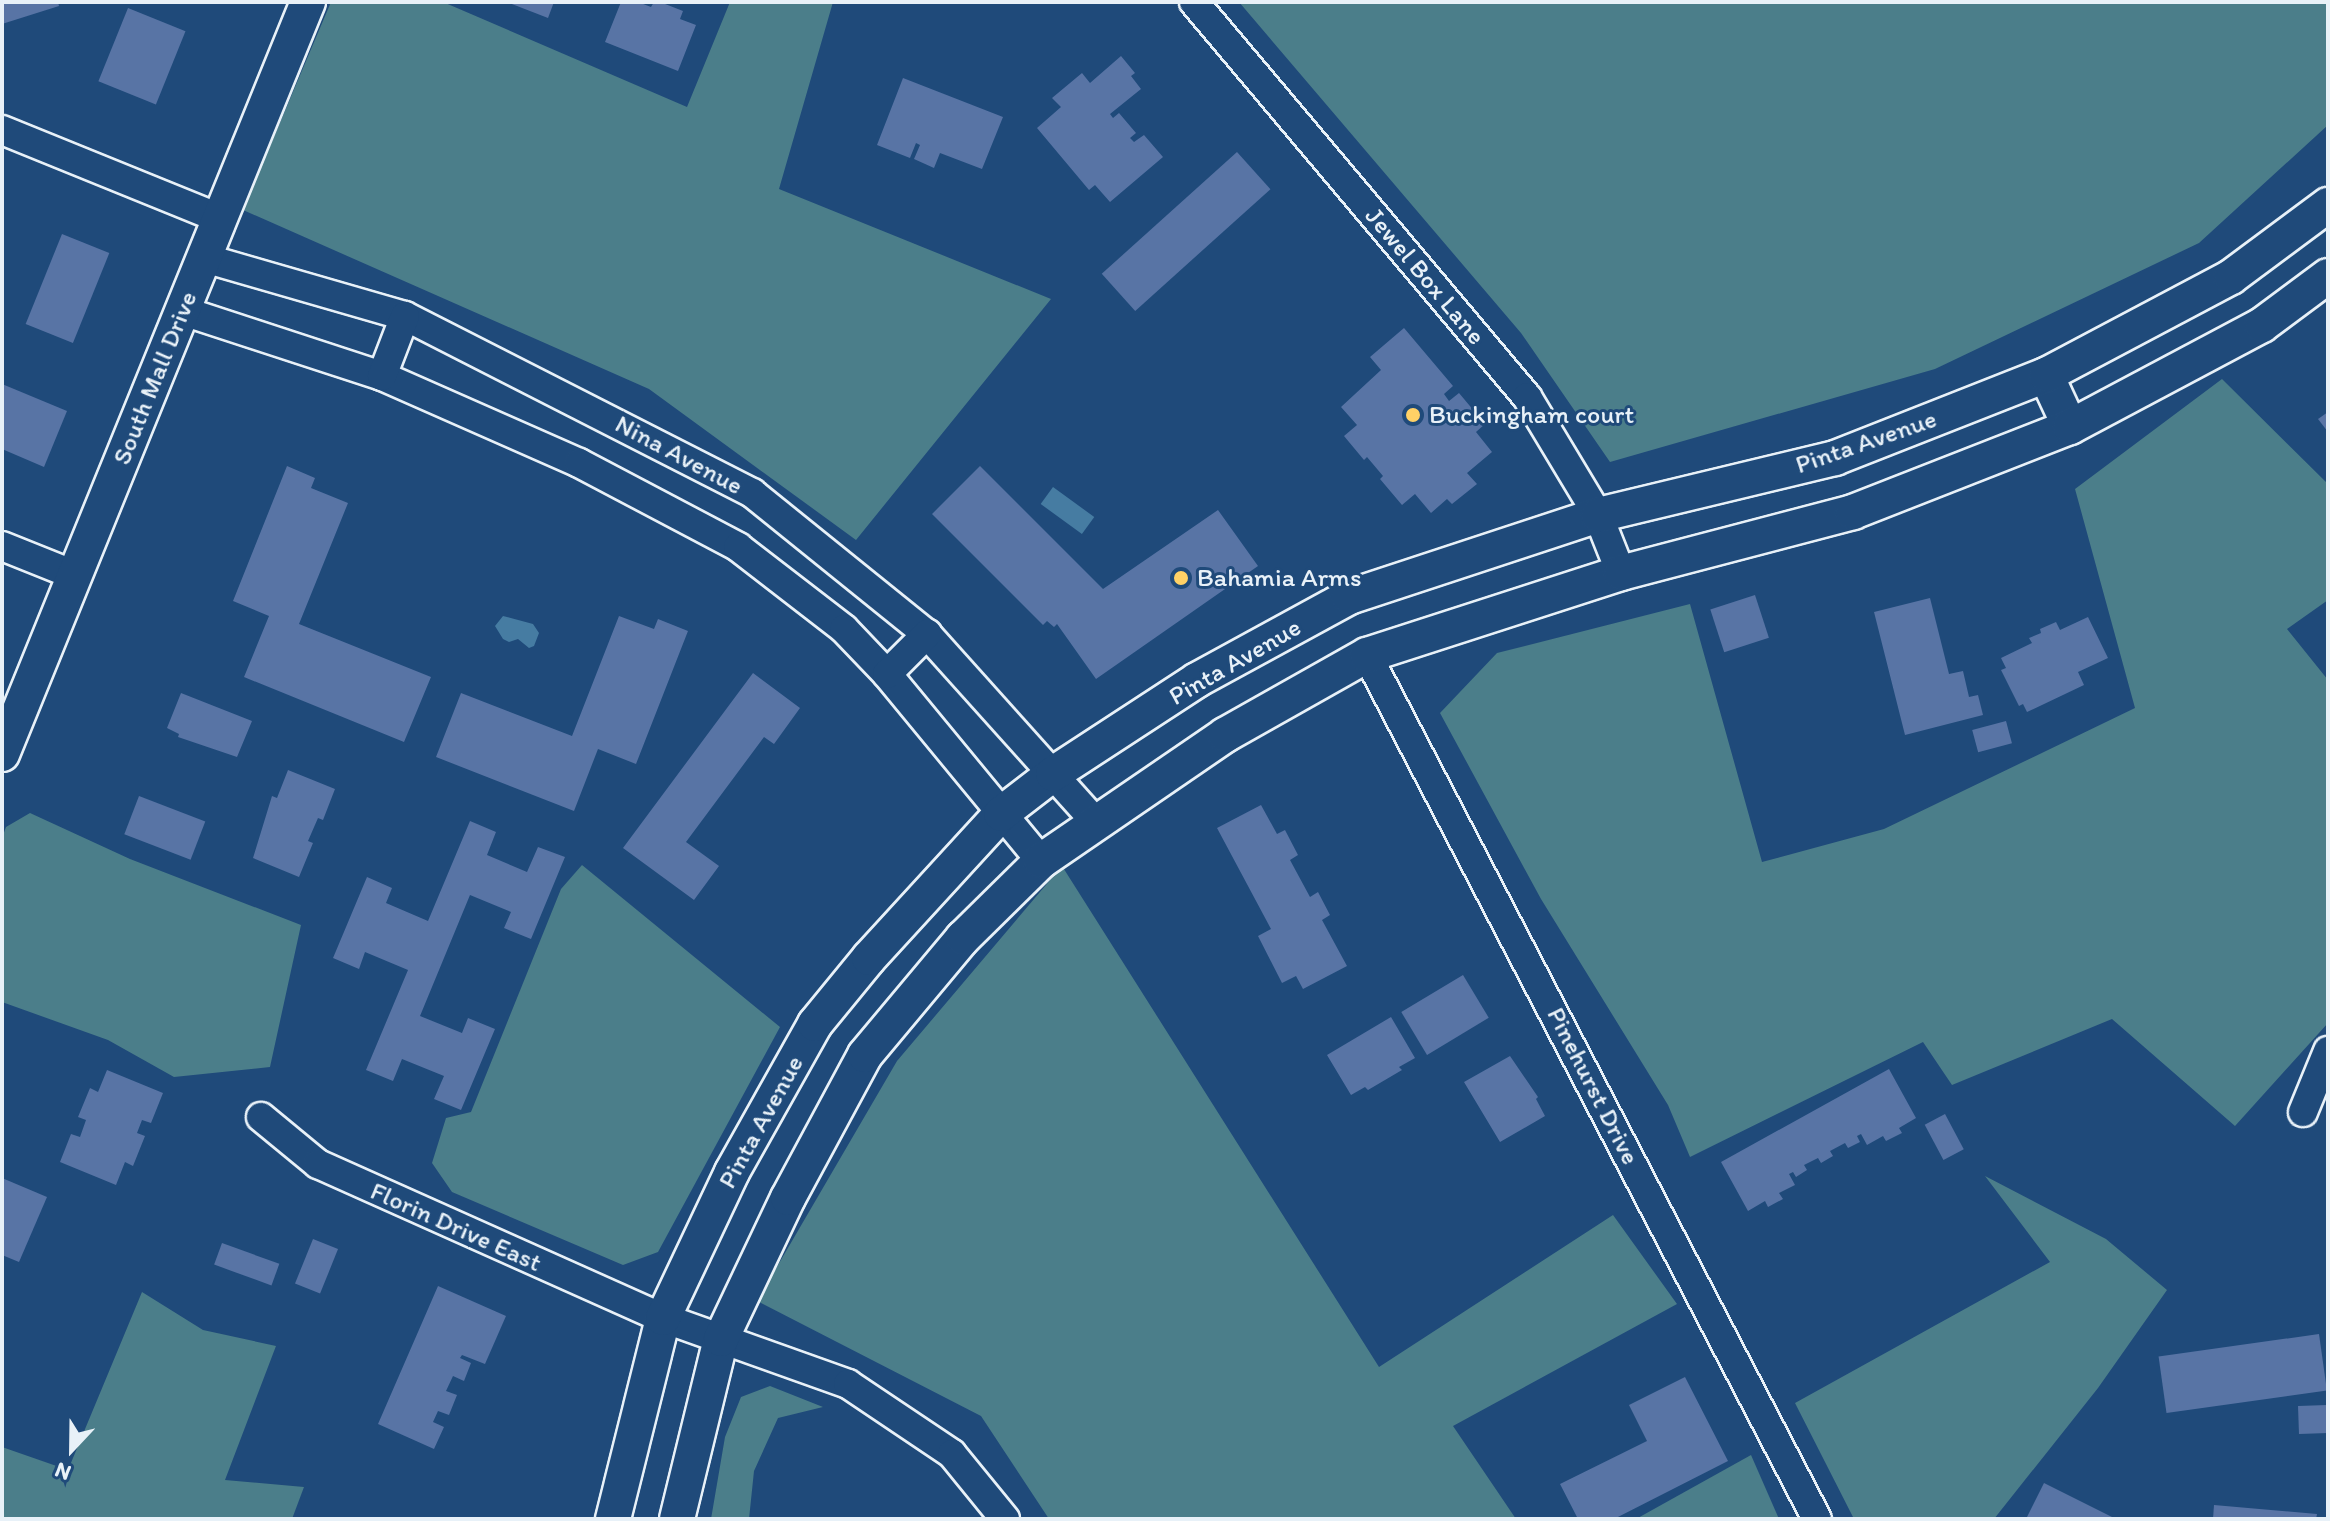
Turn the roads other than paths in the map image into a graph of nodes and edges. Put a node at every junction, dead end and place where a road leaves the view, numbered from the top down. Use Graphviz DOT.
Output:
graph roads {
  1 [pos="308,2"];
  2 [pos="1194,2"];
  3 [pos="2,130"];
  4 [pos="2328,205"];
  5 [pos="221,219"];
  6 [pos="204,258"];
  7 [pos="2328,276"];
  8 [pos="183,311"];
  9 [pos="405,316"];
  10 [pos="2046,375"];
  11 [pos="382,376"];
  12 [pos="2070,427"];
  13 [pos="1598,515"];
  14 [pos="2,546"];
  15 [pos="1621,573"];
  16 [pos="74,575"];
  17 [pos="927,634"];
  18 [pos="1367,655"];
  19 [pos="887,674"];
  20 [pos="2,754"];
  21 [pos="1053,774"];
  22 [pos="1001,814"];
  23 [pos="1095,821"];
  24 [pos="1041,861"];
  25 [pos="2328,1051"];
  26 [pos="2303,1112"];
  27 [pos="261,1117"];
  28 [pos="663,1318"];
  29 [pos="721,1339"];
  30 [pos="613,1519"];
  31 [pos="677,1519"];
  32 [pos="1005,1519"];
  33 [pos="1817,1519"];
  1 -- 5 [label="street, South Mall Drive"];
  2 -- 13 [label="street, Jewel Box Lane"];
  3 -- 5 [label="street"];
  4 -- 10 [label="street, Pinta Avenue"];
  5 -- 6 [label="street, South Mall Drive"];
  6 -- 8 [label="street, South Mall Drive"];
  6 -- 9 [label="street, Nina Avenue"];
  7 -- 12 [label="street"];
  8 -- 11 [label="street, Nina Avenue"];
  8 -- 16 [label="street, South Mall Drive"];
  9 -- 11 [label="street"];
  9 -- 17 [label="street, Nina Avenue"];
  10 -- 12 [label="street"];
  10 -- 13 [label="street, Pinta Avenue"];
  11 -- 19 [label="street, Nina Avenue"];
  12 -- 15 [label="street"];
  13 -- 15 [label="street, Jewel Box Lane"];
  13 -- 21 [label="street, Pinta Avenue"];
  14 -- 16 [label="street"];
  15 -- 18 [label="street"];
  16 -- 20 [label="street, South Mall Drive"];
  17 -- 19 [label="street"];
  17 -- 21 [label="street, Nina Avenue"];
  18 -- 23 [label="street"];
  18 -- 33 [label="street, Pinehurst Drive"];
  19 -- 22 [label="street, Nina Avenue"];
  21 -- 22 [label="street, Pinta Avenue"];
  21 -- 23 [label="street, Nina Avenue"];
  22 -- 24 [label="street, Nina Avenue"];
  22 -- 28 [label="street, Pinta Avenue"];
  23 -- 24 [label="street"];
  24 -- 29 [label="street"];
  25 -- 26 [label="street"];
  27 -- 28 [label="street, Florin Drive East"];
  28 -- 29 [label="street, Florin Drive East"];
  28 -- 30 [label="street, Pinta Avenue"];
  29 -- 31 [label="street"];
  29 -- 32 [label="street, Florin Drive East"];
}
